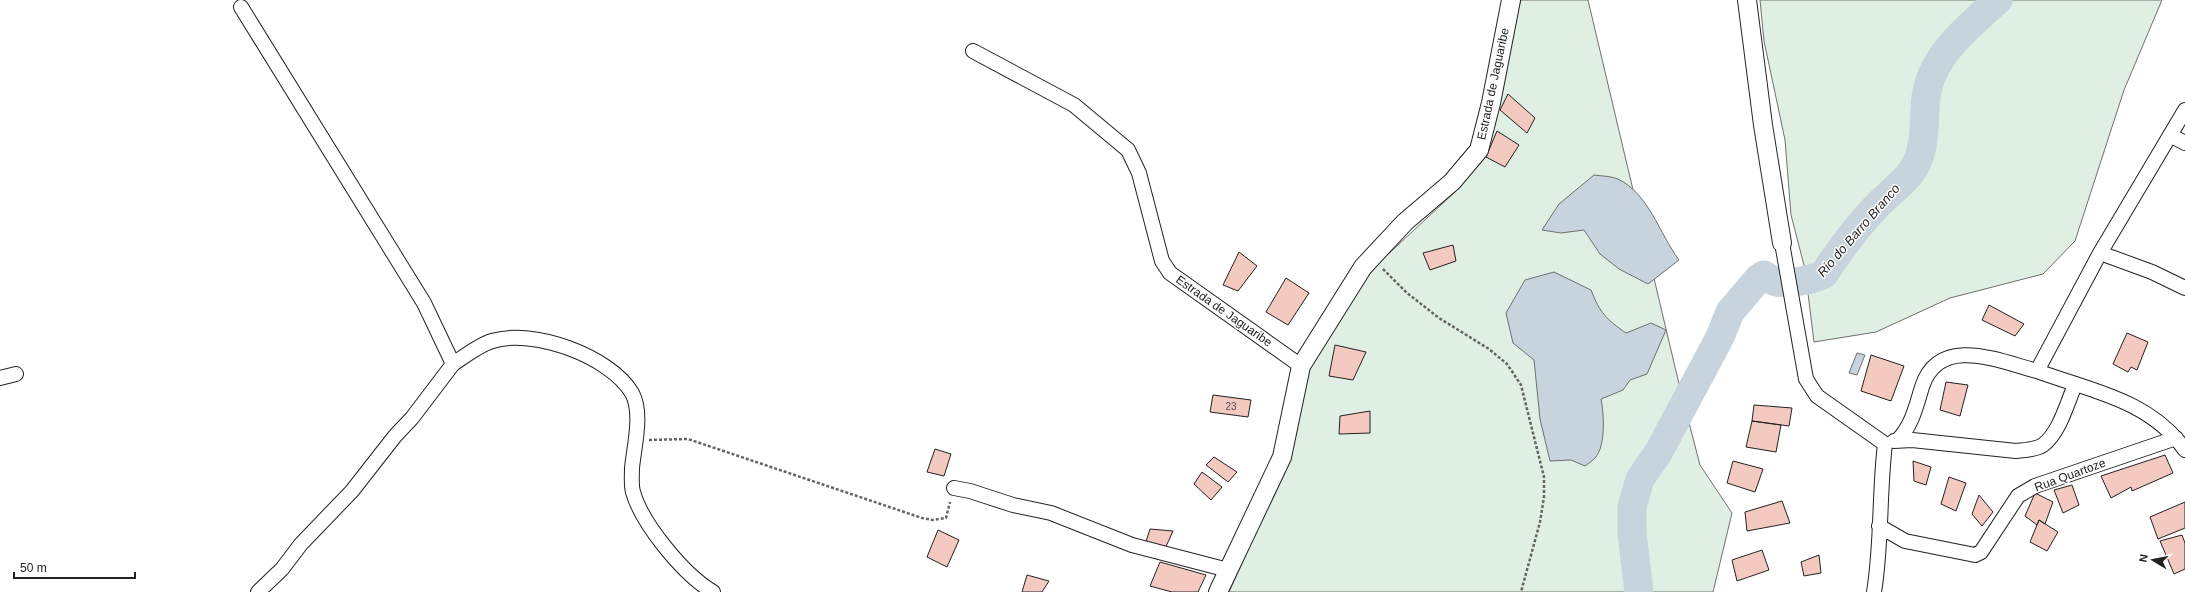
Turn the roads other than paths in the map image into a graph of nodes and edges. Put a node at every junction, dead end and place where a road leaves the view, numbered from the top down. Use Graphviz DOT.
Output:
graph roads {
  1 [pos="1511,0"];
  2 [pos="1747,0"];
  3 [pos="241,7"];
  4 [pos="973,51"];
  5 [pos="2185,110"];
  6 [pos="2170,135"];
  7 [pos="2185,143"];
  8 [pos="1782,243"];
  9 [pos="2100,253"];
  10 [pos="2185,288"];
  11 [pos="453,364"];
  12 [pos="1301,366"];
  13 [pos="2037,371"];
  14 [pos="16,374"];
  15 [pos="0,378"];
  16 [pos="2075,385"];
  17 [pos="2176,438"];
  18 [pos="1891,442"];
  19 [pos="2185,450"];
  20 [pos="954,488"];
  21 [pos="1879,526"];
  22 [pos="1228,570"];
  23 [pos="258,592"];
  24 [pos="713,592"];
  25 [pos="1218,592"];
  26 [pos="1874,592"];
  1 -- 12 [label="street, Estrada de Jaguaribe"];
  2 -- 8 [label="street"];
  3 -- 11 [label="street"];
  4 -- 12 [label="street, Estrada de Jaguaribe"];
  5 -- 6 [label="street"];
  6 -- 7 [label="street"];
  6 -- 9 [label="street"];
  8 -- 18 [label="street"];
  9 -- 10 [label="street"];
  9 -- 13 [label="street"];
  11 -- 23 [label="street"];
  11 -- 24 [label="street"];
  12 -- 22 [label="street, Estrada de Jaguaribe"];
  13 -- 16 [label="street"];
  13 -- 18 [label="street"];
  14 -- 15 [label="street"];
  16 -- 17 [label="street"];
  16 -- 18 [label="street"];
  17 -- 19 [label="street"];
  17 -- 21 [label="street, Rua Quartoze"];
  18 -- 21 [label="street"];
  20 -- 22 [label="street"];
  21 -- 26 [label="street"];
  22 -- 25 [label="street, Estrada de Jaguaribe"];
}
